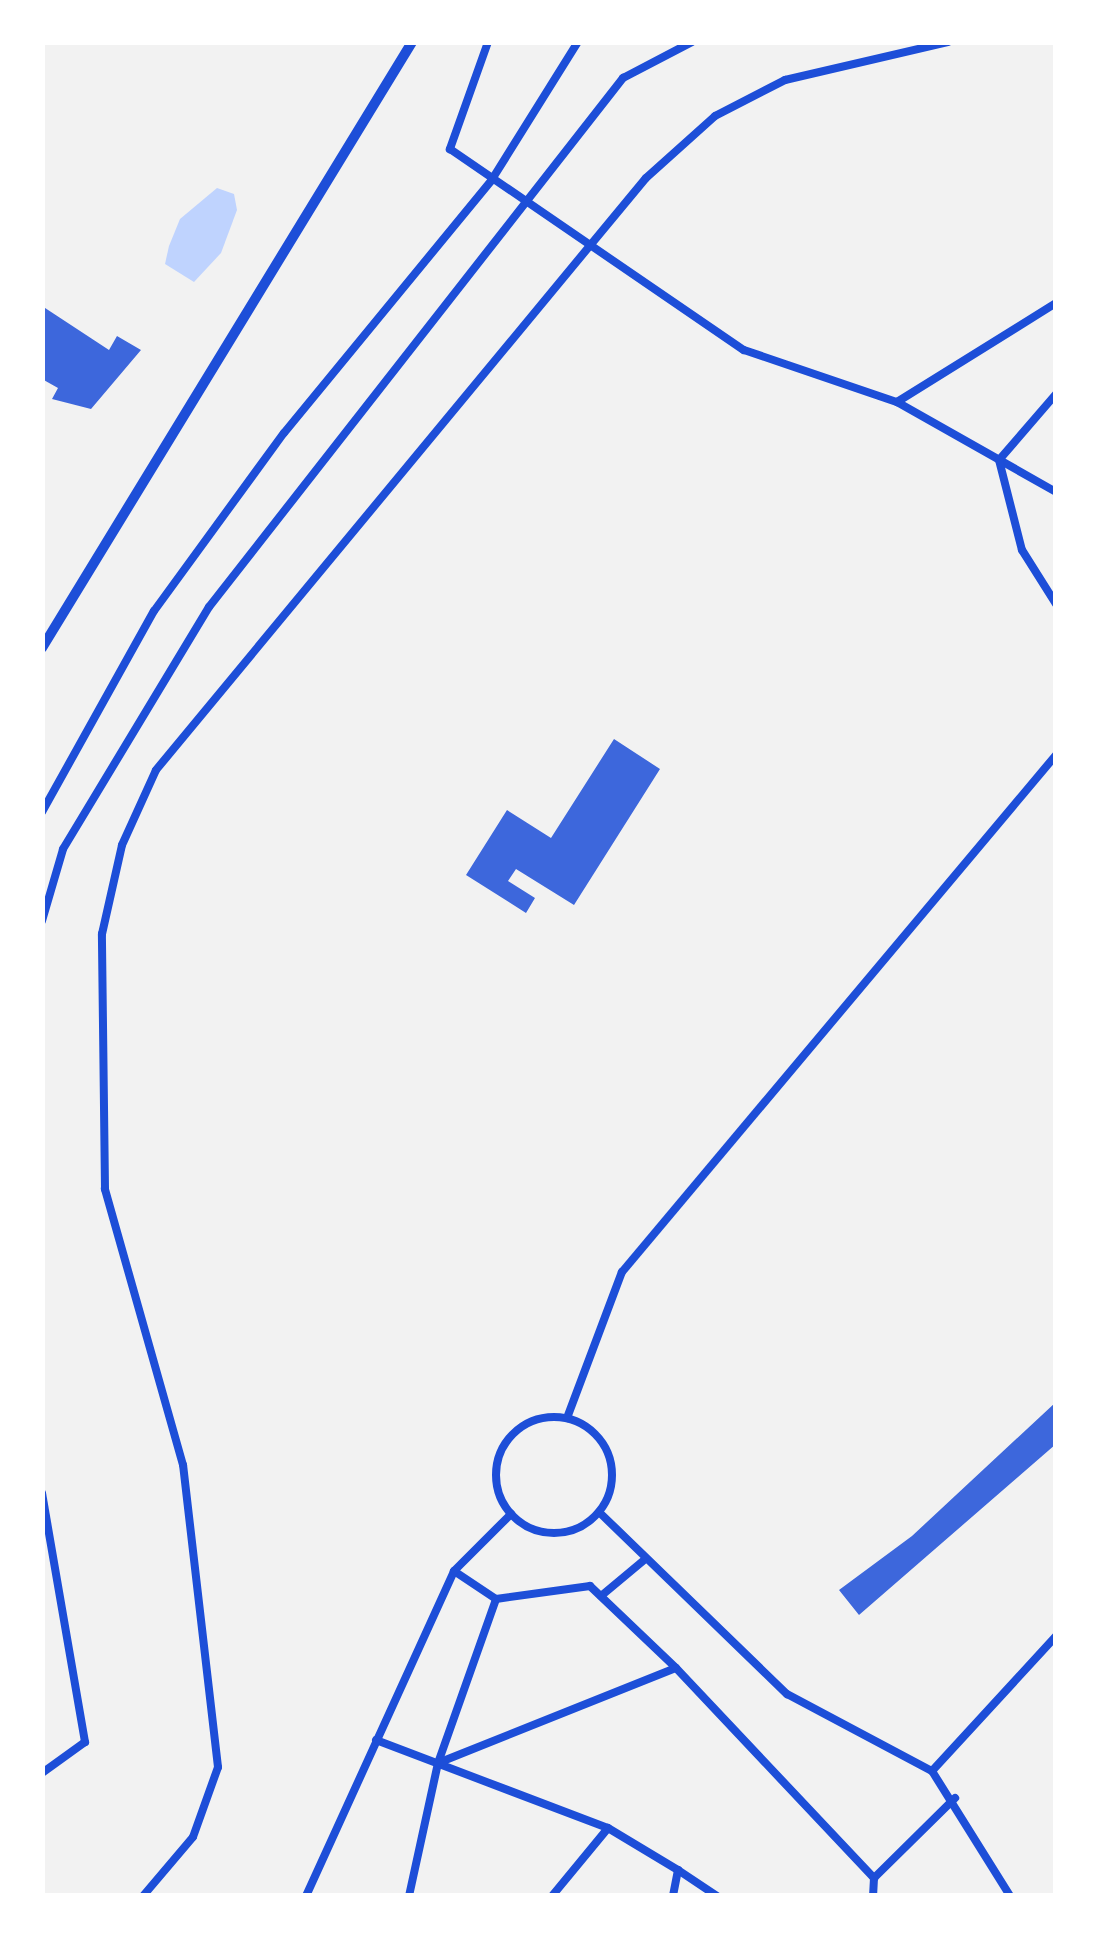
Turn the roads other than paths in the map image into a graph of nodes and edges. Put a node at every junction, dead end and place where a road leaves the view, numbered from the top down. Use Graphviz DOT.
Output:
graph roads {
  1 [pos="412,42"];
  2 [pos="488,42"];
  3 [pos="578,42"];
  4 [pos="692,42"];
  5 [pos="948,42"];
  6 [pos="490,180"];
  7 [pos="526,202"];
  8 [pos="594,240"];
  9 [pos="1056,304"];
  10 [pos="1056,394"];
  11 [pos="898,402"];
  12 [pos="999,460"];
  13 [pos="1056,492"];
  14 [pos="1056,604"];
  15 [pos="42,648"];
  16 [pos="1056,755"];
  17 [pos="42,812"];
  18 [pos="42,921"];
  19 [pos="567,1418"];
  20 [pos="42,1494"];
  21 [pos="599,1512"];
  22 [pos="511,1514"];
  23 [pos="643,1561"];
  24 [pos="454,1571"];
  25 [pos="600,1596"];
  26 [pos="496,1599"];
  27 [pos="1056,1636"];
  28 [pos="676,1668"];
  29 [pos="376,1740"];
  30 [pos="438,1763"];
  31 [pos="932,1771"];
  32 [pos="42,1773"];
  33 [pos="955,1798"];
  34 [pos="608,1828"];
  35 [pos="678,1870"];
  36 [pos="874,1878"];
  37 [pos="143,1896"];
  38 [pos="306,1896"];
  39 [pos="409,1896"];
  40 [pos="552,1896"];
  41 [pos="673,1896"];
  42 [pos="716,1896"];
  43 [pos="873,1896"];
  44 [pos="1010,1896"];
  1 -- 15 [label="street"];
  2 -- 6 [label="lane"];
  3 -- 6 [label="lane"];
  4 -- 7 [label="lane"];
  5 -- 8 [label="lane"];
  6 -- 7 [label="lane"];
  6 -- 17 [label="lane"];
  7 -- 8 [label="lane"];
  7 -- 18 [label="lane"];
  8 -- 11 [label="lane"];
  8 -- 37 [label="lane"];
  9 -- 11 [label="lane"];
  10 -- 12 [label="lane"];
  11 -- 12 [label="lane"];
  12 -- 13 [label="lane"];
  12 -- 14 [label="lane"];
  16 -- 19 [label="lane"];
  19 -- 21 [label="lane"];
  19 -- 22 [label="lane"];
  20 -- 32 [label="lane"];
  21 -- 22 [label="lane"];
  21 -- 23 [label="lane"];
  22 -- 24 [label="lane"];
  23 -- 25 [label="lane"];
  23 -- 31 [label="lane"];
  24 -- 26 [label="lane"];
  24 -- 29 [label="lane"];
  25 -- 26 [label="lane"];
  25 -- 28 [label="lane"];
  26 -- 30 [label="lane"];
  27 -- 31 [label="lane"];
  28 -- 30 [label="lane"];
  28 -- 36 [label="lane"];
  29 -- 30 [label="lane"];
  29 -- 38 [label="lane"];
  30 -- 34 [label="lane"];
  30 -- 39 [label="lane"];
  31 -- 33 [label="lane"];
  33 -- 36 [label="lane"];
  33 -- 44 [label="lane"];
  34 -- 35 [label="lane"];
  34 -- 40 [label="lane"];
  35 -- 41 [label="lane"];
  35 -- 42 [label="lane"];
  36 -- 43 [label="lane"];
}
